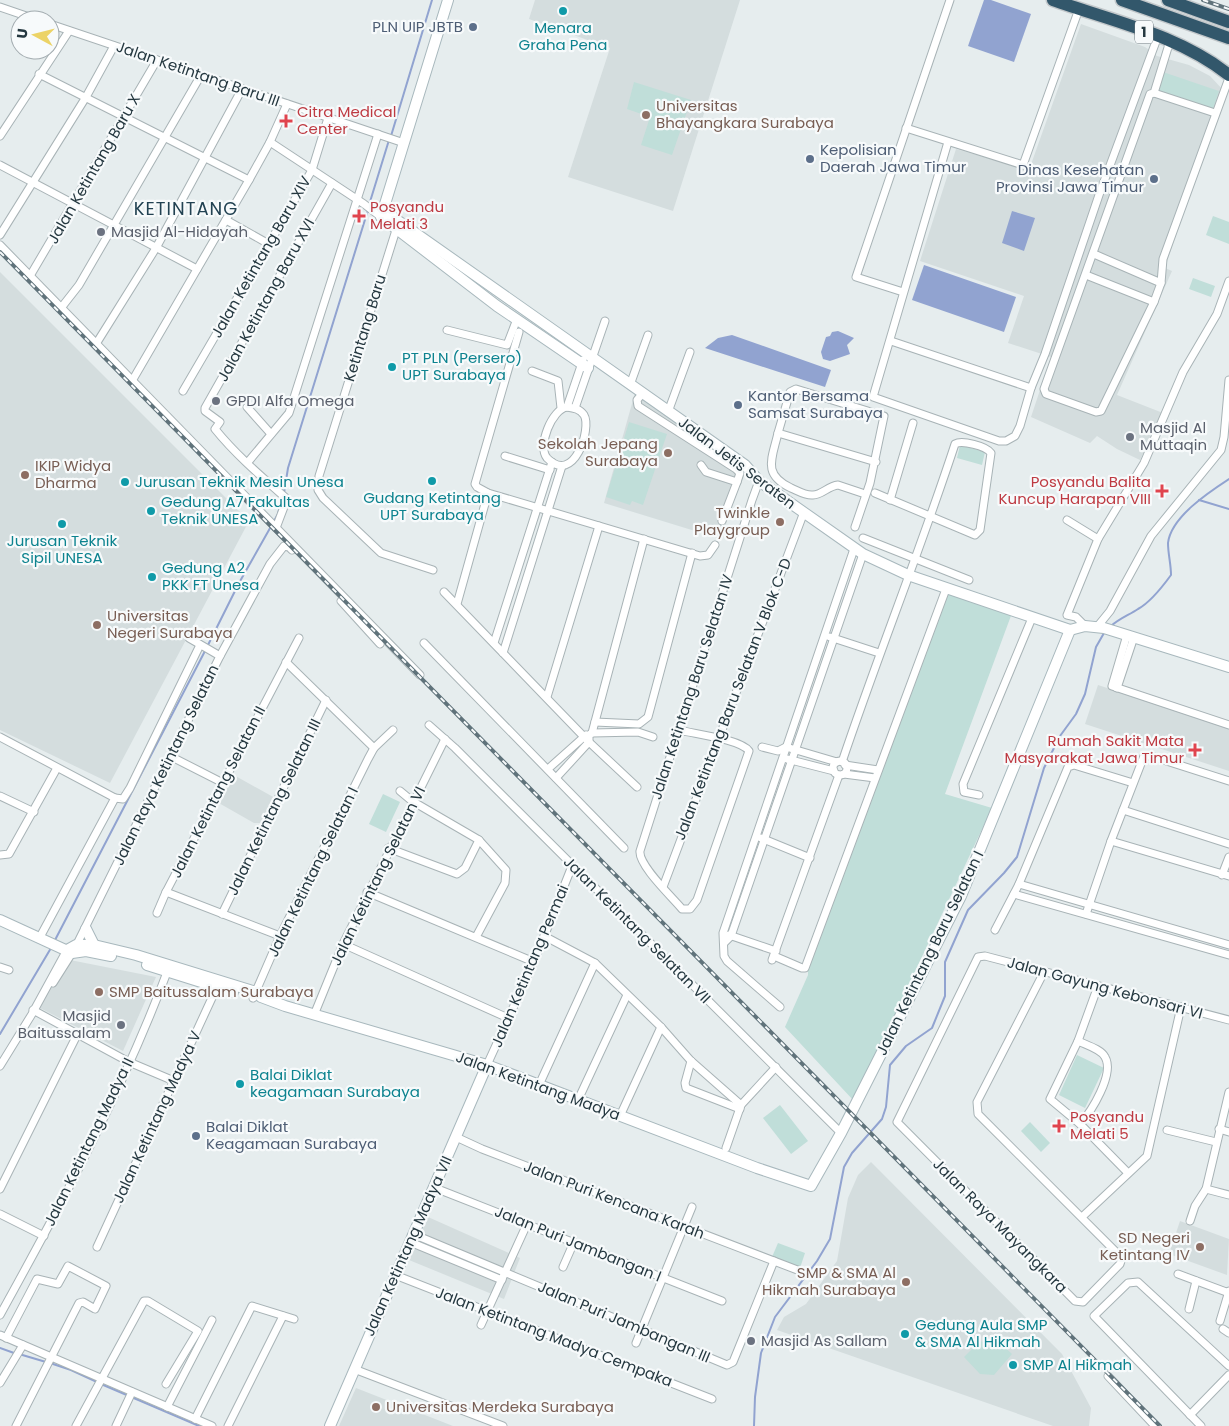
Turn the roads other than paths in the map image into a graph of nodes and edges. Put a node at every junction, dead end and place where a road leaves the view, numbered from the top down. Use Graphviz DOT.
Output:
graph roads {
  1 [pos="448,0"];
  2 [pos="950,0"];
  3 [pos="1053,0"];
  4 [pos="1122,0"];
  5 [pos="1168,0"];
  6 [pos="1079,10"];
  7 [pos="1229,22"];
  8 [pos="60,28"];
  9 [pos="69,31"];
  10 [pos="1229,38"];
  11 [pos="1164,39"];
  12 [pos="114,46"];
  13 [pos="158,60"];
  14 [pos="39,74"];
  15 [pos="201,75"];
  16 [pos="1229,77"];
  17 [pos="242,89"];
  18 [pos="1154,94"];
  19 [pos="86,97"];
  20 [pos="287,104"];
  21 [pos="1215,112"];
  22 [pos="124,117"];
  23 [pos="328,118"];
  24 [pos="0,121"];
  25 [pos="6,128"];
  26 [pos="906,128"];
  27 [pos="381,135"];
  28 [pos="0,136"];
  29 [pos="165,137"];
  30 [pos="270,142"];
  31 [pos="948,142"];
  32 [pos="404,143"];
  33 [pos="206,158"];
  34 [pos="0,165"];
  35 [pos="312,170"];
  36 [pos="249,180"];
  37 [pos="34,183"];
  38 [pos="332,183"];
  39 [pos="361,202"];
  40 [pos="73,204"];
  41 [pos="381,213"];
  42 [pos="226,220"];
  43 [pos="114,225"];
  44 [pos="396,230"];
  45 [pos="0,236"];
  46 [pos="268,244"];
  47 [pos="0,245"];
  48 [pos="156,248"];
  49 [pos="1094,254"];
  50 [pos="197,270"];
  51 [pos="30,276"];
  52 [pos="1086,276"];
  53 [pos="1229,281"];
  54 [pos="1160,283"];
  55 [pos="903,292"];
  56 [pos="1154,302"];
  57 [pos="61,308"];
  58 [pos="517,319"];
  59 [pos="605,321"];
  60 [pos="447,330"];
  61 [pos="519,332"];
  62 [pos="648,335"];
  63 [pos="890,341"];
  64 [pos="96,344"];
  65 [pos="690,352"];
  66 [pos="586,361"];
  67 [pos="532,371"];
  68 [pos="1229,380"];
  69 [pos="132,381"];
  70 [pos="630,385"];
  71 [pos="1031,388"];
  72 [pos="183,391"];
  73 [pos="642,394"];
  74 [pos="873,397"];
  75 [pos="247,407"];
  76 [pos="568,408"];
  77 [pos="870,410"];
  78 [pos="668,412"];
  79 [pos="913,423"];
  80 [pos="778,433"];
  81 [pos="271,434"];
  82 [pos="505,456"];
  83 [pos="248,462"];
  84 [pos="552,462"];
  85 [pos="876,462"];
  86 [pos="701,465"];
  87 [pos="562,466"];
  88 [pos="550,470"];
  89 [pos="759,481"];
  90 [pos="737,482"];
  91 [pos="488,493"];
  92 [pos="862,493"];
  93 [pos="875,493"];
  94 [pos="890,500"];
  95 [pos="538,508"];
  96 [pos="548,511"];
  97 [pos="804,512"];
  98 [pos="931,518"];
  99 [pos="1067,520"];
  100 [pos="722,521"];
  101 [pos="599,526"];
  102 [pos="274,527"];
  103 [pos="856,527"];
  104 [pos="862,538"];
  105 [pos="644,539"];
  106 [pos="1098,539"];
  107 [pos="715,545"];
  108 [pos="858,552"];
  109 [pos="692,553"];
  110 [pos="915,559"];
  111 [pos="433,570"];
  112 [pos="908,575"];
  113 [pos="969,580"];
  114 [pos="444,592"];
  115 [pos="945,593"];
  116 [pos="457,604"];
  117 [pos="1032,618"];
  118 [pos="1085,626"];
  119 [pos="1100,627"];
  120 [pos="1070,630"];
  121 [pos="825,635"];
  122 [pos="1131,636"];
  123 [pos="189,638"];
  124 [pos="299,638"];
  125 [pos="833,639"];
  126 [pos="424,643"];
  127 [pos="494,643"];
  128 [pos="380,644"];
  129 [pos="203,646"];
  130 [pos="503,653"];
  131 [pos="879,653"];
  132 [pos="217,654"];
  133 [pos="286,662"];
  134 [pos="1229,667"];
  135 [pos="420,675"];
  136 [pos="546,697"];
  137 [pos="326,700"];
  138 [pos="595,722"];
  139 [pos="430,725"];
  140 [pos="1229,725"];
  141 [pos="393,730"];
  142 [pos="679,730"];
  143 [pos="589,736"];
  144 [pos="0,737"];
  145 [pos="653,737"];
  146 [pos="445,739"];
  147 [pos="718,739"];
  148 [pos="762,747"];
  149 [pos="786,747"];
  150 [pos="374,748"];
  151 [pos="794,750"];
  152 [pos="778,751"];
  153 [pos="170,756"];
  154 [pos="787,759"];
  155 [pos="841,763"];
  156 [pos="57,768"];
  157 [pos="548,769"];
  158 [pos="878,770"];
  159 [pos="839,773"];
  160 [pos="556,778"];
  161 [pos="875,778"];
  162 [pos="1229,782"];
  163 [pos="223,783"];
  164 [pos="1133,783"];
  165 [pos="637,787"];
  166 [pos="400,791"];
  167 [pos="979,795"];
  168 [pos="0,796"];
  169 [pos="115,798"];
  170 [pos="412,801"];
  171 [pos="1123,810"];
  172 [pos="34,812"];
  173 [pos="756,836"];
  174 [pos="764,839"];
  175 [pos="479,840"];
  176 [pos="1111,840"];
  177 [pos="1229,844"];
  178 [pos="388,848"];
  179 [pos="624,848"];
  180 [pos="0,855"];
  181 [pos="1229,857"];
  182 [pos="810,858"];
  183 [pos="572,866"];
  184 [pos="1226,876"];
  185 [pos="1018,884"];
  186 [pos="663,887"];
  187 [pos="166,892"];
  188 [pos="367,892"];
  189 [pos="1014,894"];
  190 [pos="1089,904"];
  191 [pos="157,913"];
  192 [pos="222,914"];
  193 [pos="1086,914"];
  194 [pos="0,920"];
  195 [pos="86,928"];
  196 [pos="995,930"];
  197 [pos="723,933"];
  198 [pos="280,936"];
  199 [pos="544,936"];
  200 [pos="731,936"];
  201 [pos="476,937"];
  202 [pos="41,938"];
  203 [pos="724,942"];
  204 [pos="94,944"];
  205 [pos="343,944"];
  206 [pos="1229,945"];
  207 [pos="70,949"];
  208 [pos="1229,955"];
  209 [pos="774,956"];
  210 [pos="534,962"];
  211 [pos="595,963"];
  212 [pos="0,967"];
  213 [pos="168,969"];
  214 [pos="9,970"];
  215 [pos="1044,972"];
  216 [pos="1098,986"];
  217 [pos="217,988"];
  218 [pos="628,995"];
  219 [pos="257,996"];
  220 [pos="780,1007"];
  221 [pos="1180,1007"];
  222 [pos="34,1012"];
  223 [pos="314,1015"];
  224 [pos="508,1018"];
  225 [pos="1229,1020"];
  226 [pos="661,1027"];
  227 [pos="77,1035"];
  228 [pos="1078,1041"];
  229 [pos="691,1061"];
  230 [pos="129,1062"];
  231 [pos="487,1065"];
  232 [pos="0,1066"];
  233 [pos="776,1067"];
  234 [pos="174,1081"];
  235 [pos="539,1084"];
  236 [pos="1229,1092"];
  237 [pos="578,1100"];
  238 [pos="740,1107"];
  239 [pos="620,1116"];
  240 [pos="1080,1124"];
  241 [pos="898,1125"];
  242 [pos="1219,1129"];
  243 [pos="1167,1130"];
  244 [pos="1229,1132"];
  245 [pos="842,1133"];
  246 [pos="456,1137"];
  247 [pos="1216,1142"];
  248 [pos="726,1148"];
  249 [pos="1128,1173"];
  250 [pos="811,1186"];
  251 [pos="435,1188"];
  252 [pos="0,1189"];
  253 [pos="1206,1189"];
  254 [pos="1229,1196"];
  255 [pos="692,1207"];
  256 [pos="0,1214"];
  257 [pos="1082,1218"];
  258 [pos="1190,1221"];
  259 [pos="527,1224"];
  260 [pos="684,1227"];
  261 [pos="44,1236"];
  262 [pos="411,1238"];
  263 [pos="574,1242"];
  264 [pos="443,1246"];
  265 [pos="97,1248"];
  266 [pos="440,1254"];
  267 [pos="774,1261"];
  268 [pos="564,1268"];
  269 [pos="506,1271"];
  270 [pos="800,1271"];
  271 [pos="1178,1274"];
  272 [pos="395,1276"];
  273 [pos="663,1278"];
  274 [pos="502,1280"];
  275 [pos="1196,1280"];
  276 [pos="1229,1292"];
  277 [pos="722,1301"];
  278 [pos="1189,1309"];
  279 [pos="488,1310"];
  280 [pos="0,1315"];
  281 [pos="283,1316"];
  282 [pos="212,1320"];
  283 [pos="294,1320"];
  284 [pos="1220,1321"];
  285 [pos="481,1325"];
  286 [pos="641,1330"];
  287 [pos="3,1336"];
  288 [pos="636,1343"];
  289 [pos="21,1348"];
  290 [pos="50,1361"];
  291 [pos="1229,1366"];
  292 [pos="354,1368"];
  293 [pos="1229,1375"];
  294 [pos="1108,1376"];
  295 [pos="98,1382"];
  296 [pos="0,1383"];
  297 [pos="166,1384"];
  298 [pos="130,1396"];
  299 [pos="712,1399"];
  300 [pos="167,1407"];
  301 [pos="1190,1415"];
  302 [pos="195,1419"];
  303 [pos="16,1426"];
  304 [pos="76,1426"];
  305 [pos="116,1426"];
  306 [pos="212,1426"];
  307 [pos="228,1426"];
  308 [pos="330,1426"];
  309 [pos="503,1426"];
  310 [pos="1155,1426"];
  311 [pos="1201,1426"];
  1 -- 32 [label="street"];
  2 -- 26 [label="street"];
  3 -- 6 [label="highway, 1"];
  4 -- 10 [label="highway, 1"];
  5 -- 7 [label="highway"];
  6 -- 11 [label="highway, 1"];
  6 -- 31 [label="street"];
  8 -- 9 [label="street, Jalan Ketintang Baru III"];
  9 -- 12 [label="street, Jalan Ketintang Baru III"];
  9 -- 14 [label="street"];
  11 -- 16 [label="highway, 1"];
  11 -- 18 [label="street"];
  11 -- 71 [label="street"];
  12 -- 13 [label="street, Jalan Ketintang Baru III"];
  12 -- 19 [label="street"];
  13 -- 15 [label="street, Jalan Ketintang Baru III"];
  13 -- 22 [label="street, Jalan Ketintang Baru X"];
  14 -- 19 [label="street"];
  14 -- 25 [label="street"];
  15 -- 17 [label="street, Jalan Ketintang Baru III"];
  15 -- 29 [label="street"];
  16 -- 21 [label="street"];
  17 -- 20 [label="street, Jalan Ketintang Baru III"];
  17 -- 33 [label="street"];
  18 -- 21 [label="street"];
  18 -- 49 [label="street"];
  19 -- 22 [label="street"];
  19 -- 37 [label="street"];
  20 -- 23 [label="street, Jalan Ketintang Baru III"];
  20 -- 30 [label="street"];
  21 -- 54 [label="street"];
  22 -- 29 [label="street"];
  22 -- 40 [label="street, Jalan Ketintang Baru X"];
  23 -- 27 [label="street, Jalan Ketintang Baru III"];
  23 -- 35 [label="street, Jalan Ketintang Baru XIV"];
  24 -- 25 [label="street"];
  25 -- 28 [label="street"];
  26 -- 31 [label="street"];
  26 -- 55 [label="street"];
  27 -- 32 [label="street, Jalan Ketintang Baru III"];
  27 -- 39 [label="street"];
  29 -- 33 [label="street"];
  29 -- 43 [label="street"];
  30 -- 35 [label="street, Jalan Jetis Seraten"];
  30 -- 36 [label="street"];
  31 -- 55 [label="street"];
  32 -- 41 [label="street"];
  33 -- 36 [label="street"];
  33 -- 48 [label="street"];
  34 -- 37 [label="street"];
  35 -- 38 [label="street, Jalan Jetis Seraten"];
  35 -- 46 [label="street, Jalan Ketintang Baru XIV"];
  36 -- 42 [label="street"];
  37 -- 40 [label="street"];
  37 -- 45 [label="street"];
  38 -- 39 [label="street, Jalan Jetis Seraten"];
  38 -- 83 [label="street, Jalan Ketintang Baru XVI"];
  39 -- 41 [label="street, Jalan Jetis Seraten"];
  39 -- 81 [label="street"];
  40 -- 43 [label="street"];
  40 -- 51 [label="street, Jalan Ketintang Baru X"];
  41 -- 44 [label="street, Jalan Jetis Seraten"];
  41 -- 66 [label="street, Jalan Jetis Seraten"];
  42 -- 46 [label="street"];
  42 -- 50 [label="street"];
  43 -- 48 [label="street"];
  43 -- 57 [label="street"];
  44 -- 58 [label="street, Jalan Jetis Seraten"];
  44 -- 111 [label="street, Ketintang Baru"];
  46 -- 72 [label="street, Jalan Ketintang Baru XIV"];
  47 -- 51 [label="street"];
  48 -- 50 [label="street"];
  48 -- 64 [label="street"];
  49 -- 52 [label="street"];
  49 -- 54 [label="street"];
  50 -- 69 [label="street"];
  51 -- 57 [label="street"];
  52 -- 56 [label="street"];
  52 -- 56 [label="street"];
  53 -- 106 [label="street"];
  54 -- 56 [label="street"];
  55 -- 63 [label="street"];
  57 -- 64 [label="street"];
  58 -- 60 [label="street"];
  58 -- 66 [label="street, Jalan Jetis Seraten"];
  59 -- 66 [label="street"];
  61 -- 91 [label="street"];
  62 -- 70 [label="street"];
  63 -- 71 [label="street"];
  63 -- 74 [label="street"];
  64 -- 69 [label="street"];
  65 -- 78 [label="street"];
  66 -- 70 [label="street, Jalan Jetis Seraten"];
  66 -- 76 [label="street"];
  67 -- 76 [label="street"];
  68 -- 119 [label="street"];
  69 -- 102 [label="street"];
  70 -- 73 [label="street, Jalan Jetis Seraten"];
  71 -- 74 [label="street"];
  73 -- 78 [label="street, Jalan Jetis Seraten"];
  73 -- 90 [label="street"];
  74 -- 77 [label="street"];
  75 -- 81 [label="street"];
  76 -- 84 [label="street"];
  76 -- 87 [label="street"];
  77 -- 80 [label="street"];
  77 -- 85 [label="street"];
  78 -- 89 [label="street, Jalan Jetis Seraten"];
  79 -- 94 [label="street"];
  80 -- 85 [label="street"];
  80 -- 92 [label="street"];
  81 -- 83 [label="street"];
  82 -- 88 [label="street"];
  83 -- 102 [label="street, Jalan Ketintang Baru XVI"];
  84 -- 87 [label="street"];
  84 -- 88 [label="street"];
  85 -- 103 [label="street"];
  86 -- 90 [label="street"];
  87 -- 96 [label="street"];
  88 -- 95 [label="street"];
  89 -- 97 [label="street, Jalan Jetis Seraten"];
  89 -- 142 [label="street, Jalan Ketintang Baru Selatan IV"];
  90 -- 100 [label="street"];
  91 -- 95 [label="street"];
  91 -- 116 [label="street"];
  93 -- 94 [label="street"];
  94 -- 98 [label="street"];
  95 -- 96 [label="street"];
  95 -- 127 [label="street"];
  96 -- 101 [label="street"];
  96 -- 130 [label="street"];
  97 -- 108 [label="street, Jalan Jetis Seraten"];
  97 -- 147 [label="street, Jalan Ketintang Baru Selatan V Blok C-D"];
  98 -- 98 [label="street"];
  98 -- 110 [label="street"];
  99 -- 106 [label="street"];
  101 -- 105 [label="street"];
  101 -- 136 [label="street"];
  102 -- 135 [label="street"];
  104 -- 110 [label="street"];
  105 -- 109 [label="street"];
  105 -- 138 [label="street"];
  106 -- 118 [label="street"];
  107 -- 109 [label="street"];
  108 -- 112 [label="street, Jalan Jetis Seraten"];
  108 -- 121 [label="street"];
  108 -- 125 [label="street"];
  109 -- 138 [label="street"];
  110 -- 112 [label="street"];
  110 -- 113 [label="street"];
  112 -- 115 [label="street, Jalan Jetis Seraten"];
  112 -- 131 [label="street"];
  114 -- 116 [label="street"];
  115 -- 117 [label="street, Jalan Jetis Seraten"];
  115 -- 158 [label="street"];
  116 -- 127 [label="street"];
  117 -- 120 [label="street, Jalan Jetis Seraten"];
  117 -- 167 [label="street"];
  118 -- 119 [label="street"];
  118 -- 120 [label="street"];
  119 -- 122 [label="street"];
  120 -- 245 [label="street, Jalan Ketintang Baru Selatan I"];
  121 -- 125 [label="street"];
  121 -- 149 [label="street"];
  122 -- 134 [label="street"];
  122 -- 140 [label="street"];
  123 -- 129 [label="street"];
  124 -- 133 [label="street, Jalan Ketintang Selatan II"];
  125 -- 131 [label="street"];
  125 -- 151 [label="street"];
  126 -- 157 [label="street"];
  127 -- 130 [label="street"];
  128 -- 132 [label="street, Jalan Raya Ketintang Selatan"];
  129 -- 132 [label="street"];
  129 -- 169 [label="street"];
  130 -- 136 [label="street"];
  131 -- 155 [label="street"];
  132 -- 153 [label="street, Jalan Raya Ketintang Selatan"];
  133 -- 137 [label="street"];
  133 -- 163 [label="street, Jalan Ketintang Selatan II"];
  136 -- 143 [label="street"];
  137 -- 150 [label="street"];
  137 -- 192 [label="street, Jalan Ketintang Selatan III"];
  138 -- 143 [label="street"];
  139 -- 146 [label="street, Jalan Ketintang Selatan VII"];
  141 -- 150 [label="street, Jalan Ketintang Selatan I"];
  142 -- 147 [label="street"];
  142 -- 186 [label="street, Jalan Ketintang Baru Selatan IV"];
  143 -- 145 [label="street"];
  143 -- 157 [label="street"];
  143 -- 160 [label="street"];
  143 -- 165 [label="street"];
  144 -- 156 [label="street"];
  146 -- 170 [label="street, Jalan Ketintang Selatan VI"];
  146 -- 183 [label="street, Jalan Ketintang Selatan VII"];
  147 -- 186 [label="street, Jalan Ketintang Baru Selatan V Blok C-D"];
  147 -- 186 [label="street"];
  148 -- 152 [label="street"];
  149 -- 151 [label="street"];
  149 -- 152 [label="street"];
  149 -- 154 [label="street"];
  150 -- 198 [label="street, Jalan Ketintang Selatan I"];
  151 -- 154 [label="street"];
  151 -- 155 [label="street"];
  152 -- 154 [label="street"];
  153 -- 163 [label="street"];
  153 -- 195 [label="street, Jalan Raya Ketintang Selatan"];
  154 -- 159 [label="street"];
  154 -- 173 [label="street"];
  154 -- 174 [label="street"];
  155 -- 158 [label="street"];
  155 -- 159 [label="street"];
  155 -- 159 [label="street"];
  156 -- 169 [label="street"];
  156 -- 172 [label="street"];
  157 -- 160 [label="street"];
  158 -- 161 [label="street"];
  159 -- 161 [label="street"];
  159 -- 182 [label="street"];
  160 -- 179 [label="street"];
  161 -- 209 [label="street"];
  162 -- 164 [label="street"];
  163 -- 187 [label="street, Jalan Ketintang Selatan II"];
  164 -- 171 [label="street"];
  164 -- 185 [label="street"];
  166 -- 170 [label="street"];
  168 -- 172 [label="street"];
  169 -- 202 [label="street"];
  170 -- 175 [label="street"];
  170 -- 178 [label="street, Jalan Ketintang Selatan VI"];
  171 -- 176 [label="street"];
  171 -- 177 [label="street"];
  172 -- 180 [label="street"];
  173 -- 174 [label="street"];
  173 -- 197 [label="street"];
  174 -- 182 [label="street"];
  174 -- 200 [label="street"];
  175 -- 178 [label="street"];
  175 -- 201 [label="street"];
  176 -- 184 [label="street"];
  176 -- 190 [label="street"];
  178 -- 188 [label="street, Jalan Ketintang Selatan VI"];
  181 -- 184 [label="street"];
  182 -- 209 [label="street"];
  183 -- 199 [label="street, Jalan Ketintang Permai"];
  183 -- 233 [label="street, Jalan Ketintang Selatan VII"];
  185 -- 189 [label="street"];
  185 -- 190 [label="street"];
  187 -- 191 [label="street"];
  187 -- 192 [label="street, Jalan Ketintang Selatan II"];
  188 -- 201 [label="street"];
  188 -- 205 [label="street, Jalan Ketintang Selatan VI"];
  189 -- 193 [label="street"];
  189 -- 196 [label="street"];
  190 -- 193 [label="street"];
  190 -- 206 [label="street"];
  192 -- 198 [label="street, Jalan Ketintang Selatan II"];
  193 -- 208 [label="street"];
  194 -- 202 [label="street, Jalan Ketintang Madya"];
  195 -- 204 [label="street"];
  195 -- 207 [label="street, Jalan Raya Ketintang Selatan"];
  197 -- 200 [label="street"];
  197 -- 203 [label="street"];
  198 -- 219 [label="street, Jalan Ketintang Selatan I"];
  199 -- 210 [label="street, Jalan Ketintang Permai"];
  199 -- 211 [label="street"];
  200 -- 203 [label="street"];
  200 -- 209 [label="street"];
  201 -- 210 [label="street"];
  202 -- 207 [label="street, Jalan Ketintang Madya"];
  203 -- 220 [label="street"];
  204 -- 207 [label="street, Jalan Ketintang Madya"];
  204 -- 213 [label="street, Jalan Ketintang Madya"];
  205 -- 223 [label="street, Jalan Ketintang Selatan VI"];
  205 -- 224 [label="street"];
  207 -- 213 [label="street, Jalan Ketintang Madya"];
  207 -- 222 [label="street, Jalan Raya Ketintang Selatan"];
  210 -- 224 [label="street, Jalan Ketintang Permai"];
  211 -- 218 [label="street"];
  211 -- 235 [label="street"];
  212 -- 214 [label="street"];
  213 -- 217 [label="street, Jalan Ketintang Madya"];
  213 -- 219 [label="street, Jalan Ketintang Madya"];
  213 -- 230 [label="street, Jalan Ketintang Madya II"];
  215 -- 216 [label="street, Jalan Gayung Kebonsari VI"];
  215 -- 241 [label="street, Jalan Gayung Kebonsari VI"];
  215 -- 257 [label="street"];
  216 -- 221 [label="street, Jalan Gayung Kebonsari VI"];
  216 -- 228 [label="street"];
  217 -- 219 [label="street, Jalan Ketintang Madya"];
  217 -- 234 [label="street, Jalan Ketintang Madya V"];
  218 -- 226 [label="street"];
  218 -- 237 [label="street"];
  219 -- 223 [label="street, Jalan Ketintang Madya"];
  221 -- 225 [label="street, Jalan Gayung Kebonsari VI"];
  221 -- 249 [label="street"];
  222 -- 227 [label="street"];
  222 -- 232 [label="street, Jalan Raya Ketintang Selatan"];
  223 -- 231 [label="street, Jalan Ketintang Madya"];
  224 -- 231 [label="street, Jalan Ketintang Permai"];
  226 -- 229 [label="street"];
  226 -- 239 [label="street"];
  227 -- 230 [label="street"];
  227 -- 252 [label="street"];
  228 -- 240 [label="street"];
  228 -- 240 [label="street"];
  229 -- 238 [label="street"];
  229 -- 238 [label="street"];
  230 -- 234 [label="street"];
  230 -- 261 [label="street, Jalan Ketintang Madya II"];
  231 -- 235 [label="street, Jalan Ketintang Madya"];
  231 -- 246 [label="street, Jalan Ketintang Madya VII"];
  233 -- 238 [label="street"];
  233 -- 245 [label="street, Jalan Ketintang Selatan VII"];
  234 -- 265 [label="street, Jalan Ketintang Madya V"];
  235 -- 237 [label="street, Jalan Ketintang Madya"];
  236 -- 242 [label="street"];
  237 -- 239 [label="street, Jalan Ketintang Madya"];
  238 -- 248 [label="street"];
  239 -- 250 [label="street, Jalan Ketintang Madya"];
  240 -- 249 [label="street"];
  241 -- 257 [label="street, Jalan Raya Mayangkara"];
  242 -- 244 [label="street"];
  242 -- 247 [label="street"];
  243 -- 247 [label="street"];
  245 -- 250 [label="street, Jalan Ketintang Baru Selatan I"];
  246 -- 251 [label="street, Jalan Ketintang Madya VII"];
  246 -- 260 [label="street, Jalan Puri Kencana Karah"];
  247 -- 253 [label="street"];
  249 -- 257 [label="street"];
  251 -- 259 [label="street, Jalan Puri Jambangan I"];
  251 -- 262 [label="street, Jalan Ketintang Madya VII"];
  253 -- 254 [label="street"];
  253 -- 258 [label="street"];
  255 -- 260 [label="street"];
  256 -- 261 [label="street"];
  259 -- 263 [label="street, Jalan Puri Jambangan I"];
  259 -- 269 [label="street"];
  260 -- 267 [label="street, Jalan Puri Kencana Karah"];
  260 -- 273 [label="street"];
  261 -- 280 [label="street, Jalan Ketintang Madya II"];
  262 -- 264 [label="street, Jalan Puri Jambangan III"];
  262 -- 266 [label="street"];
  262 -- 272 [label="street, Jalan Ketintang Madya VII"];
  263 -- 268 [label="street"];
  263 -- 273 [label="street, Jalan Puri Jambangan I"];
  264 -- 266 [label="street"];
  264 -- 269 [label="street, Jalan Puri Jambangan III"];
  266 -- 274 [label="street"];
  267 -- 270 [label="street, Jalan Puri Kencana Karah"];
  267 -- 286 [label="street, Jalan Puri Jambangan III"];
  269 -- 274 [label="street"];
  269 -- 286 [label="street, Jalan Puri Jambangan III"];
  271 -- 275 [label="street"];
  272 -- 279 [label="street, Jalan Ketintang Madya Cempaka"];
  272 -- 292 [label="street, Jalan Ketintang Madya VII"];
  273 -- 277 [label="street, Jalan Puri Jambangan I"];
  273 -- 286 [label="street"];
  274 -- 279 [label="street"];
  275 -- 276 [label="street"];
  275 -- 278 [label="street"];
  276 -- 284 [label="street"];
  279 -- 285 [label="street"];
  279 -- 299 [label="street, Jalan Ketintang Madya Cempaka"];
  281 -- 283 [label="street"];
  281 -- 302 [label="street"];
  281 -- 307 [label="street"];
  282 -- 300 [label="street"];
  286 -- 288 [label="street"];
  287 -- 289 [label="street"];
  287 -- 290 [label="street"];
  289 -- 290 [label="street"];
  289 -- 296 [label="street"];
  290 -- 295 [label="street"];
  290 -- 303 [label="street"];
  291 -- 301 [label="street"];
  292 -- 308 [label="street, Jalan Ketintang Madya VII"];
  292 -- 309 [label="street"];
  293 -- 301 [label="street"];
  294 -- 310 [label="street"];
  295 -- 297 [label="street"];
  295 -- 298 [label="street"];
  295 -- 304 [label="street"];
  298 -- 300 [label="street"];
  298 -- 305 [label="street"];
  300 -- 302 [label="street"];
  301 -- 311 [label="street"];
  302 -- 306 [label="street"];
}
